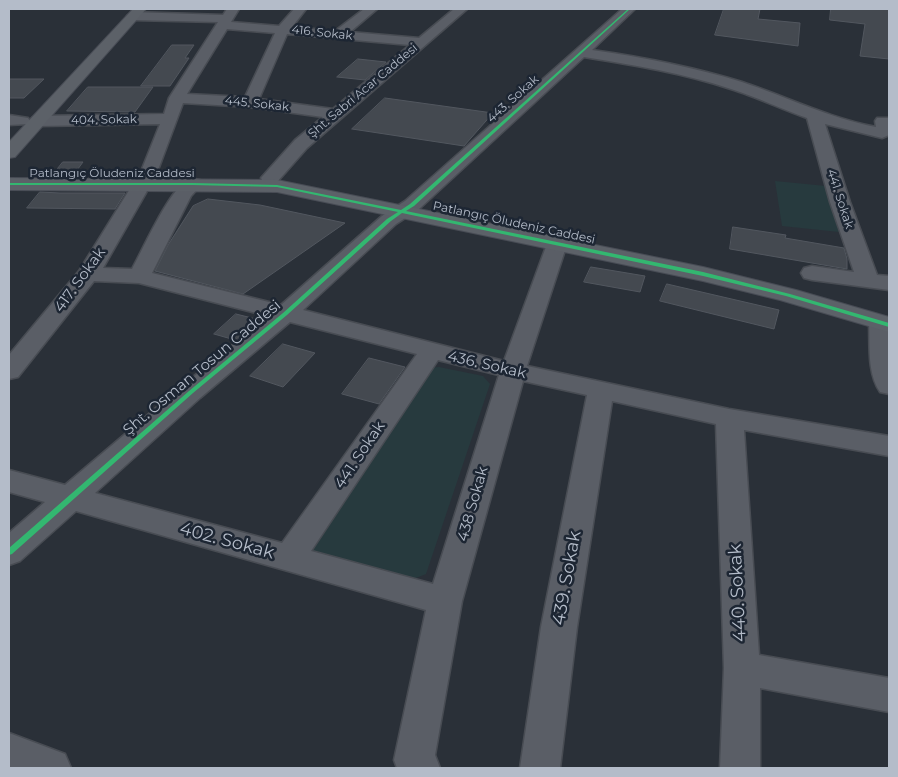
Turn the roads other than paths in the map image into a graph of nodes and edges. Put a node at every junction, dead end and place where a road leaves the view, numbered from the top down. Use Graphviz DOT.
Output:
graph roads {
  1 [pos="300,9"];
  2 [pos="371,9"];
  3 [pos="461,9"];
  4 [pos="629,9"];
  5 [pos="134,11"];
  6 [pos="228,18"];
  7 [pos="283,29"];
  8 [pos="338,35"];
  9 [pos="421,42"];
  10 [pos="581,52"];
  11 [pos="177,98"];
  12 [pos="250,102"];
  13 [pos="338,114"];
  14 [pos="814,116"];
  15 [pos="170,119"];
  16 [pos="23,121"];
  17 [pos="883,121"];
  18 [pos="9,136"];
  19 [pos="9,153"];
  20 [pos="9,177"];
  21 [pos="270,178"];
  22 [pos="144,181"];
  23 [pos="9,184"];
  24 [pos="193,184"];
  25 [pos="407,208"];
  26 [pos="556,244"];
  27 [pos="812,273"];
  28 [pos="88,274"];
  29 [pos="139,276"];
  30 [pos="879,282"];
  31 [pos="285,314"];
  32 [pos="887,321"];
  33 [pos="431,352"];
  34 [pos="9,370"];
  35 [pos="512,371"];
  36 [pos="889,386"];
  37 [pos="601,389"];
  38 [pos="729,418"];
  39 [pos="889,446"];
  40 [pos="9,481"];
  41 [pos="69,498"];
  42 [pos="9,552"];
  43 [pos="289,558"];
  44 [pos="444,601"];
  45 [pos="742,668"];
  46 [pos="889,695"];
  47 [pos="9,752"];
  48 [pos="51,768"];
  49 [pos="420,768"];
  50 [pos="540,768"];
  51 [pos="740,768"];
  1 -- 7 [label="street"];
  2 -- 8 [label="street"];
  3 -- 9 [label="street, Şht. Sabri Acar Caddesi"];
  4 -- 10 [label="street, 443. Sokak"];
  5 -- 6 [label="street, 416. Sokak"];
  5 -- 16 [label="main road"];
  6 -- 7 [label="street, 416. Sokak"];
  6 -- 11 [label="street, 417. Sokak"];
  7 -- 8 [label="street, 416. Sokak"];
  7 -- 12 [label="street"];
  8 -- 9 [label="street, 416. Sokak"];
  9 -- 13 [label="street, Şht. Sabri Acar Caddesi"];
  10 -- 14 [label="street"];
  10 -- 25 [label="street, 443. Sokak"];
  11 -- 12 [label="street, 445. Sokak"];
  11 -- 15 [label="street, 417. Sokak"];
  12 -- 13 [label="street, 445. Sokak"];
  13 -- 21 [label="street, Şht. Sabri Acar Caddesi"];
  14 -- 17 [label="street"];
  14 -- 30 [label="street, 441. Sokak"];
  15 -- 16 [label="street, 404. Sokak"];
  15 -- 22 [label="street, 417. Sokak"];
  16 -- 18 [label="main road"];
  16 -- 19 [label="main road"];
  20 -- 22 [label="main road, Patlangıç Öludeniz Caddesi"];
  21 -- 22 [label="main road, Patlangıç Öludeniz Caddesi"];
  21 -- 25 [label="main road, Patlangıç Öludeniz Caddesi"];
  22 -- 23 [label="main road, Patlangıç Öludeniz Caddesi"];
  22 -- 24 [label="main road, Patlangıç Öludeniz Caddesi"];
  22 -- 28 [label="street, 417. Sokak"];
  24 -- 25 [label="main road, Patlangıç Öludeniz Caddesi"];
  24 -- 29 [label="street"];
  25 -- 26 [label="main road, Patlangıç Öludeniz Caddesi"];
  25 -- 31 [label="street, Şht. Osman Tosun Caddesi"];
  25 -- 32 [label="main road, Patlangıç Öludeniz Caddesi"];
  26 -- 32 [label="main road, Patlangıç Öludeniz Caddesi"];
  26 -- 35 [label="street, 438 Sokak"];
  27 -- 30 [label="street"];
  28 -- 29 [label="street, 436. Sokak"];
  28 -- 34 [label="street, 417. Sokak"];
  29 -- 31 [label="street, 436. Sokak"];
  31 -- 33 [label="street, 436. Sokak"];
  31 -- 41 [label="street, Şht. Osman Tosun Caddesi"];
  32 -- 36 [label="street"];
  33 -- 35 [label="street, 436. Sokak"];
  33 -- 43 [label="street, 441. Sokak"];
  35 -- 37 [label="street, 436. Sokak"];
  35 -- 44 [label="street, 438 Sokak"];
  37 -- 38 [label="street, 436. Sokak"];
  37 -- 50 [label="street, 439. Sokak"];
  38 -- 39 [label="street, 436. Sokak"];
  38 -- 45 [label="street, 440. Sokak"];
  40 -- 41 [label="street, 402. Sokak"];
  41 -- 42 [label="street, Şht. Osman Tosun Caddesi"];
  41 -- 43 [label="street, 402. Sokak"];
  43 -- 44 [label="street, 402. Sokak"];
  44 -- 49 [label="street, 438 Sokak"];
  45 -- 46 [label="street"];
  45 -- 51 [label="street, 440. Sokak"];
  47 -- 48 [label="street"];
}
